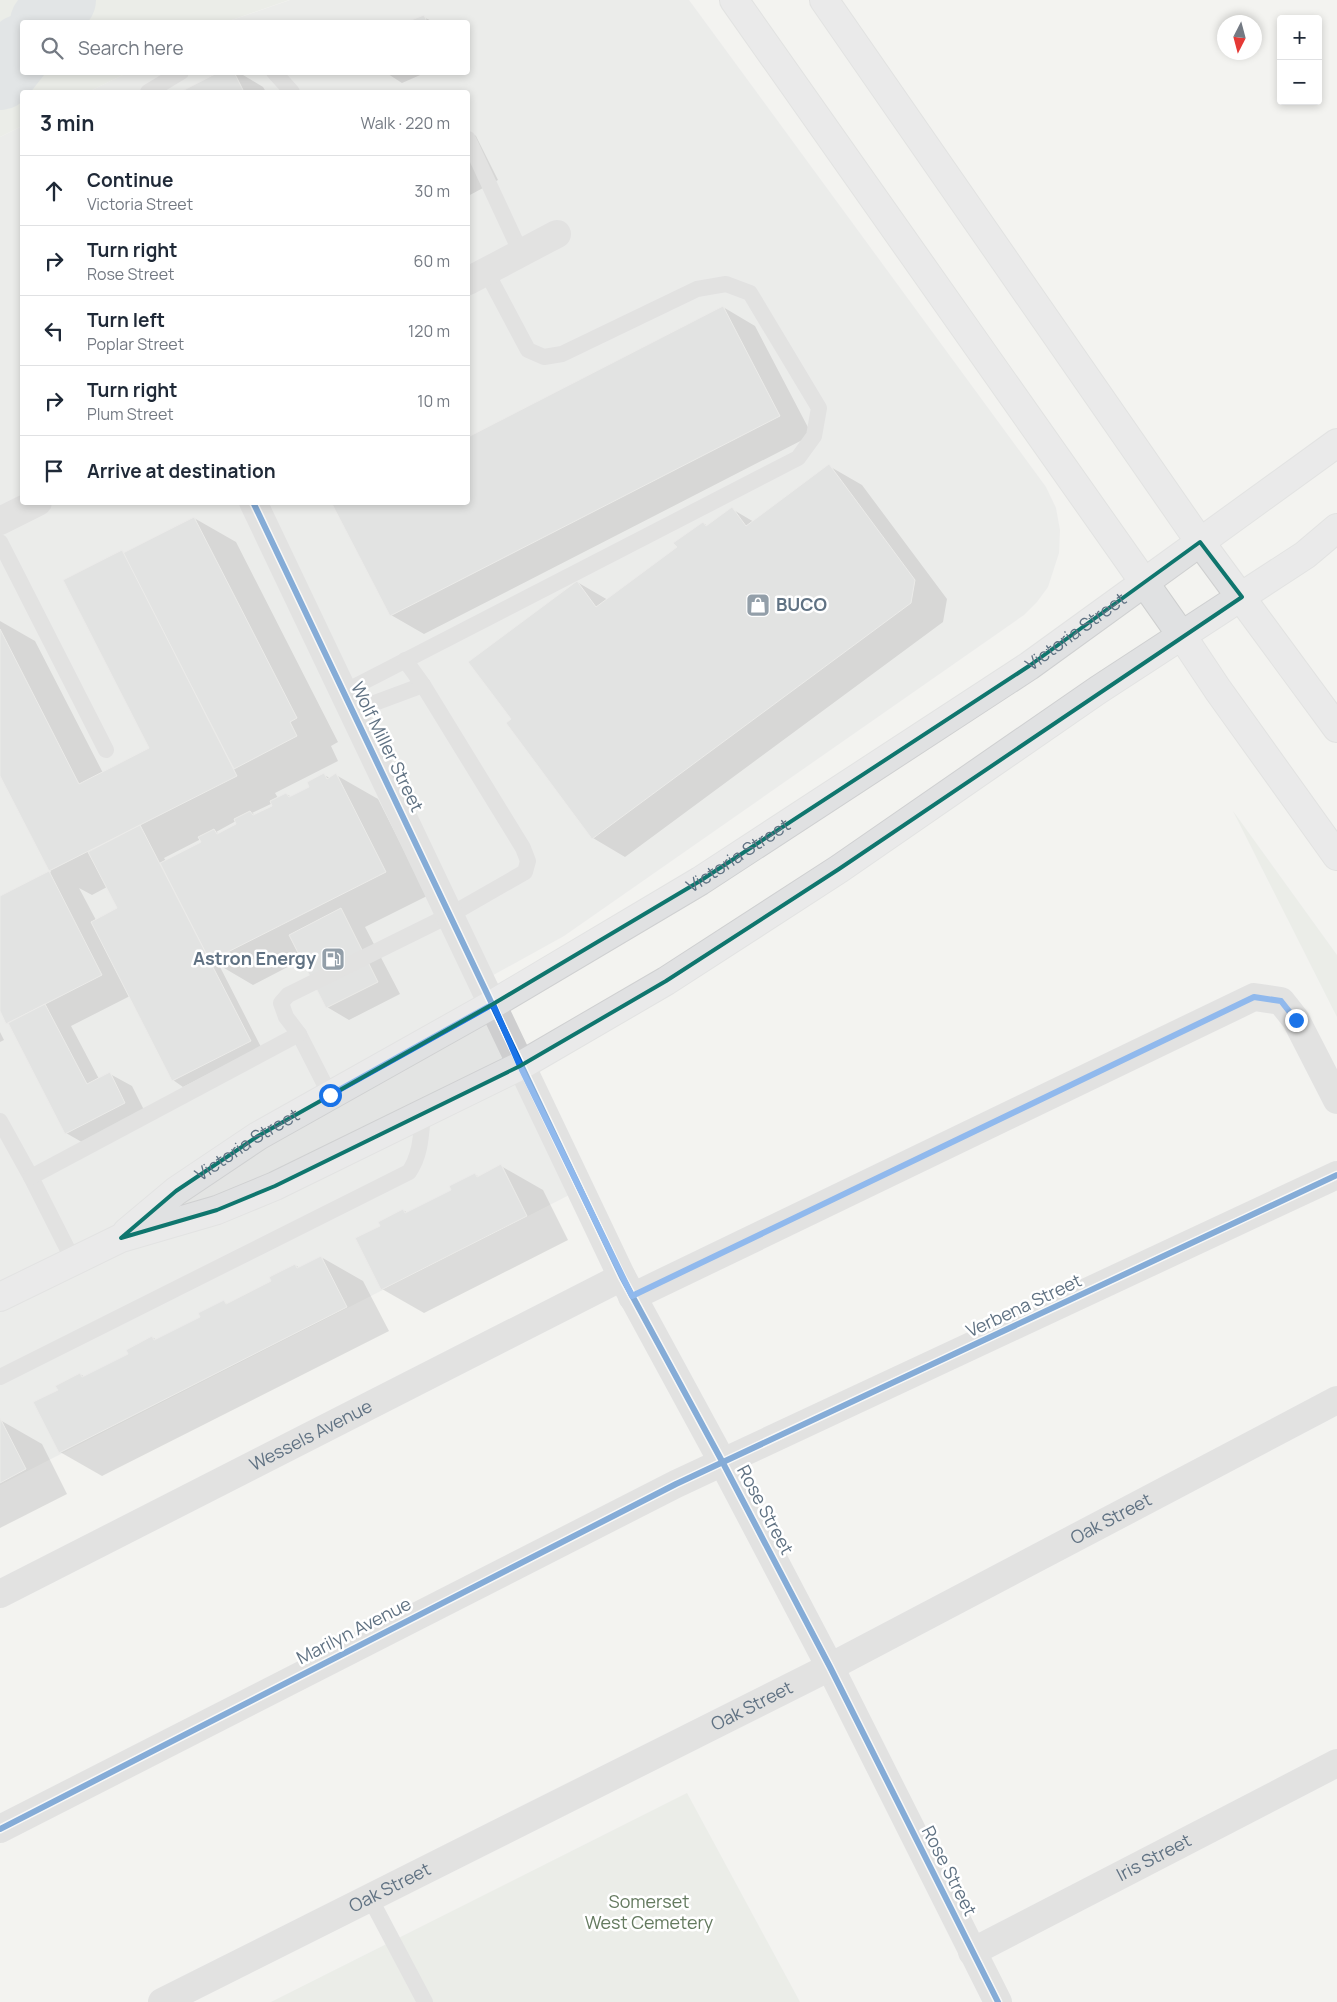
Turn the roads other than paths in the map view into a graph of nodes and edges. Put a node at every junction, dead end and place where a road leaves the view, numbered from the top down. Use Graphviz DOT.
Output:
graph roads {
  1 [pos="734,0"];
  2 [pos="824,0"];
  3 [pos="176,75"];
  4 [pos="277,75"];
  5 [pos="151,90"];
  6 [pos="290,90"];
  7 [pos="470,143"];
  8 [pos="557,234"];
  9 [pos="521,253"];
  10 [pos="477,276"];
  11 [pos="1337,444"];
  12 [pos="32,505"];
  13 [pos="255,505"];
  14 [pos="0,521"];
  15 [pos="1337,528"];
  16 [pos="0,542"];
  17 [pos="1200,542"];
  18 [pos="1144,583"];
  19 [pos="1242,597"];
  20 [pos="1182,636"];
  21 [pos="406,660"];
  22 [pos="423,685"];
  23 [pos="348,702"];
  24 [pos="1337,728"];
  25 [pos="106,750"];
  26 [pos="1337,856"];
  27 [pos="450,915"];
  28 [pos="493,1004"];
  29 [pos="299,1034"];
  30 [pos="520,1066"];
  31 [pos="330,1095"];
  32 [pos="1337,1100"];
  33 [pos="423,1114"];
  34 [pos="0,1121"];
  35 [pos="1337,1175"];
  36 [pos="31,1177"];
  37 [pos="121,1238"];
  38 [pos="73,1260"];
  39 [pos="627,1286"];
  40 [pos="0,1297"];
  41 [pos="0,1377"];
  42 [pos="1337,1400"];
  43 [pos="723,1463"];
  44 [pos="0,1594"];
  45 [pos="830,1666"];
  46 [pos="1337,1763"];
  47 [pos="0,1829"];
  48 [pos="370,1898"];
  49 [pos="972,1952"];
  50 [pos="162,2002"];
  51 [pos="425,2002"];
  52 [pos="998,2002"];
  1 -- 18 [label="main road"];
  2 -- 17 [label="main road"];
  3 -- 5 [label="lane"];
  4 -- 6 [label="lane"];
  7 -- 9 [label="lane"];
  8 -- 9 [label="street"];
  9 -- 10 [label="street"];
  10 -- 21 [label="lane"];
  11 -- 17 [label="main road, Victoria Street"];
  12 -- 14 [label="street"];
  13 -- 23 [label="street, Wolf Miller Street"];
  15 -- 19 [label="main road, Victoria Street"];
  16 -- 25 [label="lane"];
  17 -- 18 [label="main road, Victoria Street"];
  17 -- 19 [label="main road"];
  18 -- 20 [label="main road"];
  18 -- 28 [label="main road, Victoria Street"];
  19 -- 20 [label="main road, Victoria Street"];
  19 -- 24 [label="main road"];
  20 -- 26 [label="main road"];
  20 -- 30 [label="main road, Victoria Street"];
  21 -- 22 [label="lane"];
  21 -- 23 [label="lane"];
  22 -- 23 [label="lane"];
  22 -- 27 [label="lane"];
  23 -- 27 [label="street, Wolf Miller Street"];
  27 -- 28 [label="street, Wolf Miller Street"];
  27 -- 29 [label="lane"];
  28 -- 30 [label="street, Rose Street"];
  28 -- 31 [label="main road, Victoria Street"];
  29 -- 31 [label="lane"];
  29 -- 36 [label="lane"];
  30 -- 33 [label="main road, Victoria Street"];
  30 -- 39 [label="street, Rose Street"];
  31 -- 37 [label="main road, Victoria Street"];
  32 -- 39 [label="street, Wessels Avenue"];
  33 -- 37 [label="main road, Victoria Street"];
  33 -- 41 [label="lane"];
  34 -- 36 [label="lane"];
  35 -- 43 [label="street, Verbena Street"];
  36 -- 38 [label="lane"];
  37 -- 38 [label="main road, Victoria Street"];
  38 -- 40 [label="main road, Victoria Street"];
  39 -- 43 [label="street, Rose Street"];
  39 -- 44 [label="street, Wessels Avenue"];
  42 -- 45 [label="street, Oak Street"];
  43 -- 45 [label="street, Rose Street"];
  43 -- 47 [label="street, Marilyn Avenue"];
  45 -- 48 [label="street, Oak Street"];
  45 -- 49 [label="street, Rose Street"];
  46 -- 49 [label="street, Iris Street"];
  48 -- 50 [label="street, Oak Street"];
  48 -- 51 [label="lane"];
  49 -- 52 [label="street, Rose Street"];
}
